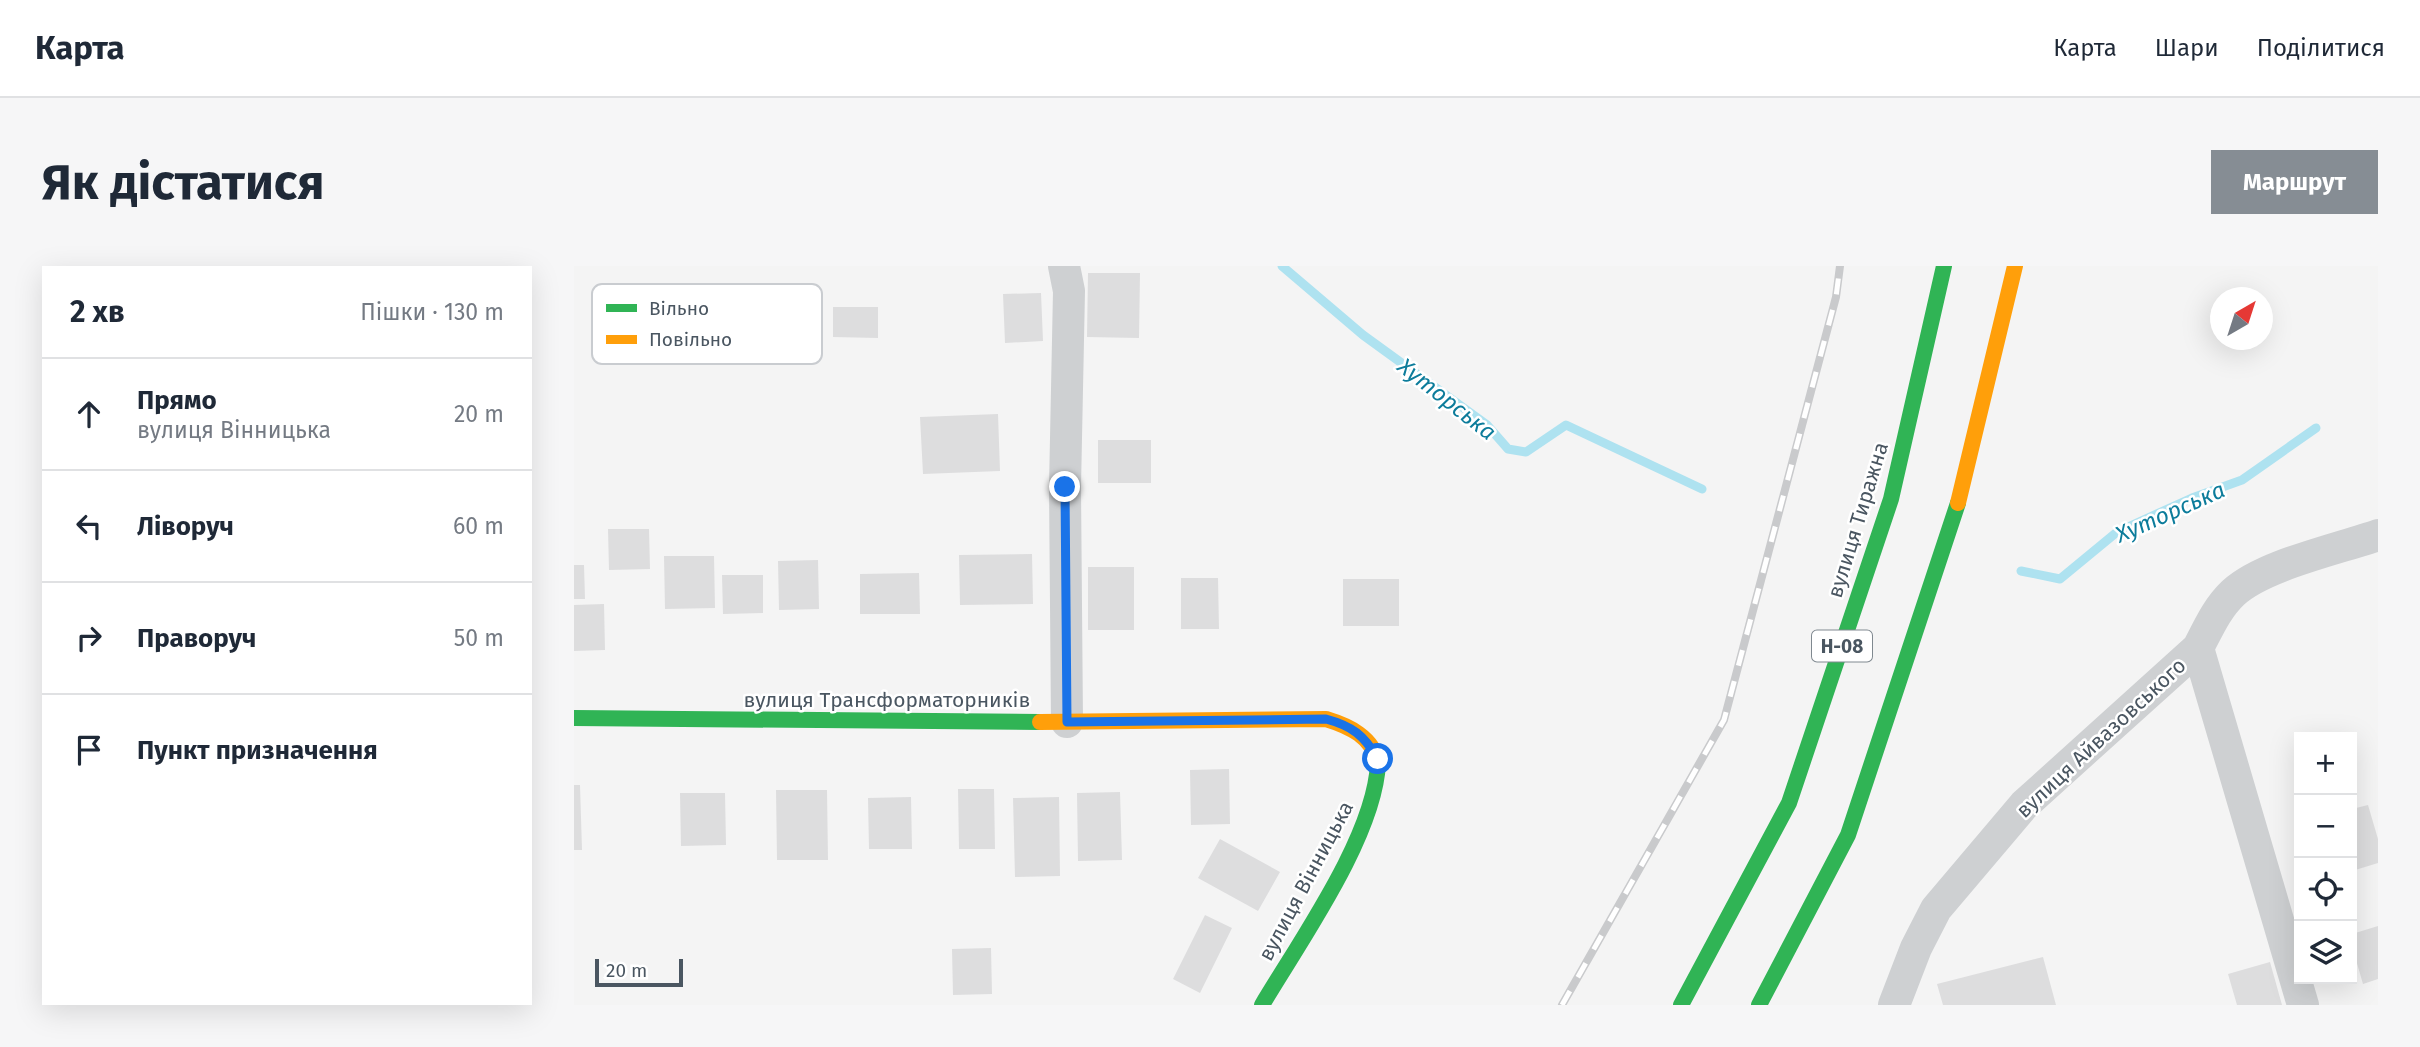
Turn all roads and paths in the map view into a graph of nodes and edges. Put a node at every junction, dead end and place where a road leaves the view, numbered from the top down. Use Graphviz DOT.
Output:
graph roads {
  1 [pos="1065,266"];
  2 [pos="1944,266"];
  3 [pos="2015,266"];
  4 [pos="2378,535"];
  5 [pos="2198,648"];
  6 [pos="574,718"];
  7 [pos="1326,719"];
  8 [pos="1067,722"];
  9 [pos="1262,1005"];
  10 [pos="1681,1005"];
  11 [pos="1759,1005"];
  12 [pos="1894,1005"];
  13 [pos="2303,1005"];
  1 -- 8 [label="street"];
  2 -- 10 [label="main road, вулиця Тиражна / Н-08"];
  3 -- 11 [label="main road"];
  4 -- 5 [label="street"];
  5 -- 12 [label="street, вулиця Айвазовського"];
  5 -- 13 [label="street"];
  6 -- 8 [label="main road, вулиця Трансформаторників"];
  7 -- 8 [label="main road, вулиця Трансформаторників"];
  7 -- 9 [label="main road, вулиця Вінницька"];
}
